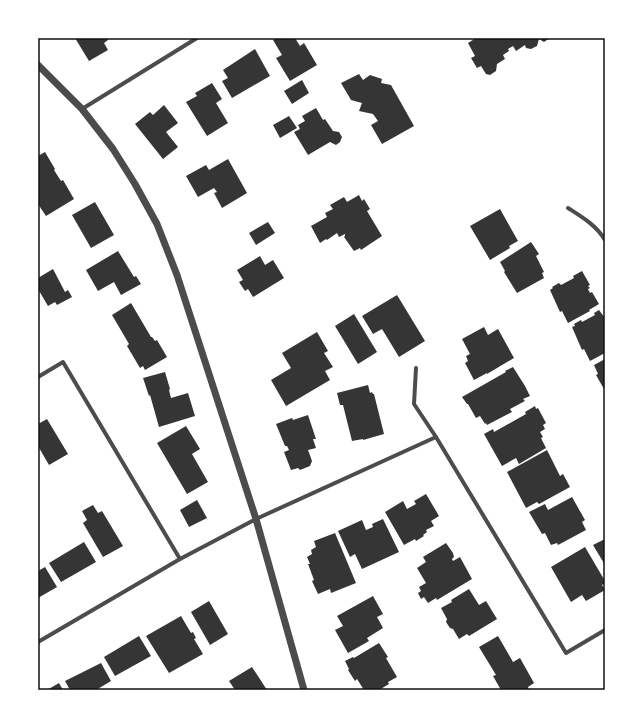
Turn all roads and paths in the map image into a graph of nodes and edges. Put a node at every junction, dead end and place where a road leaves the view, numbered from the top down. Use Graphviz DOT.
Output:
graph roads {
  1 [pos="197,38"];
  2 [pos="38,65"];
  3 [pos="82,109"];
  4 [pos="568,208"];
  5 [pos="605,240"];
  6 [pos="416,368"];
  7 [pos="38,377"];
  8 [pos="436,437"];
  9 [pos="256,519"];
  10 [pos="180,560"];
  11 [pos="605,630"];
  12 [pos="38,642"];
  13 [pos="304,690"];
  1 -- 3 [label="street"];
  2 -- 3 [label="street"];
  3 -- 9 [label="street"];
  4 -- 5 [label="street"];
  6 -- 8 [label="street"];
  7 -- 10 [label="street"];
  8 -- 9 [label="street"];
  8 -- 11 [label="street"];
  9 -- 10 [label="street"];
  9 -- 13 [label="street"];
  10 -- 12 [label="street"];
}
